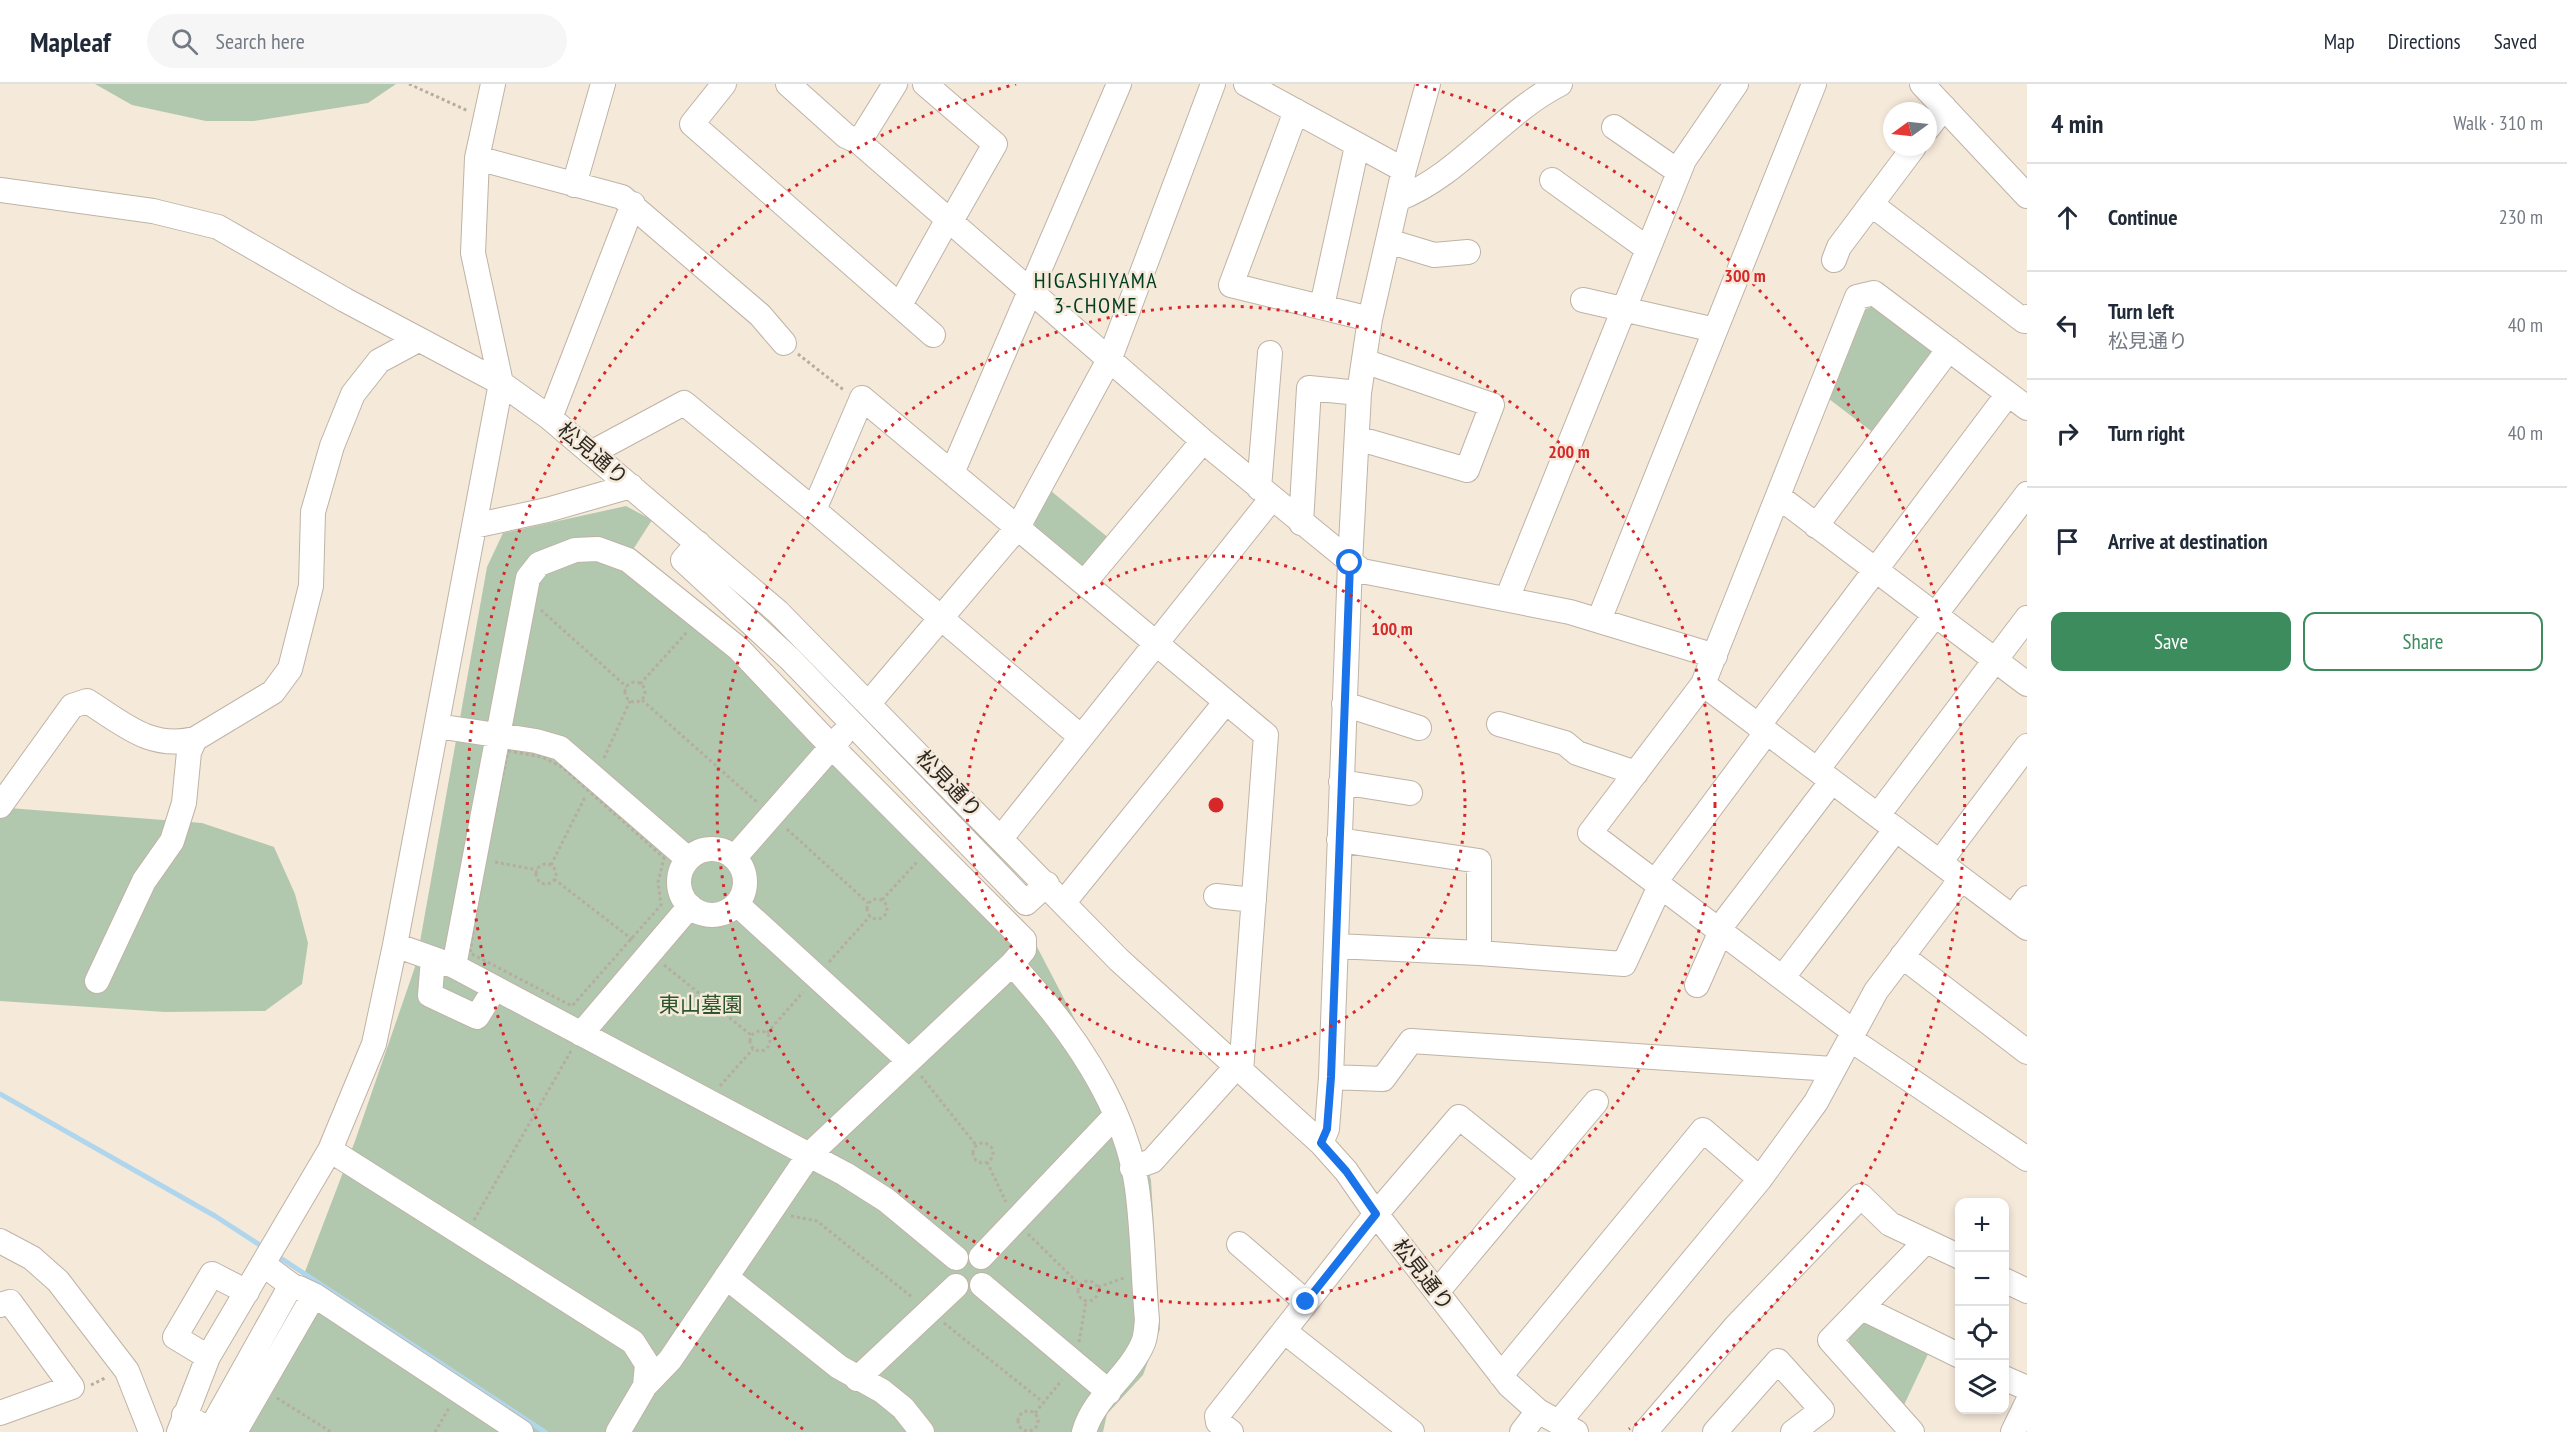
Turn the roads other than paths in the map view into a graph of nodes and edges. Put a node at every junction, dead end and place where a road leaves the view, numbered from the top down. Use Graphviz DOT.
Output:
graph roads {
  1 [pos="493,84"];
  2 [pos="603,84"];
  3 [pos="724,84"];
  4 [pos="788,84"];
  5 [pos="895,84"];
  6 [pos="925,84"];
  7 [pos="1119,84"];
  8 [pos="1213,84"];
  9 [pos="1246,84"];
  10 [pos="1428,84"];
  11 [pos="1560,84"];
  12 [pos="1736,84"];
  13 [pos="1814,84"];
  14 [pos="1922,84"];
  15 [pos="1944,107"];
  16 [pos="1296,111"];
  17 [pos="1937,116"];
  18 [pos="1614,127"];
  19 [pos="859,142"];
  20 [pos="1357,146"];
  21 [pos="1907,156"];
  22 [pos="477,158"];
  23 [pos="1404,170"];
  24 [pos="1679,172"];
  25 [pos="1552,180"];
  26 [pos="574,185"];
  27 [pos="0,190"];
  28 [pos="2027,196"];
  29 [pos="1398,199"];
  30 [pos="633,204"];
  31 [pos="1871,204"];
  32 [pos="950,220"];
  33 [pos="1388,241"];
  34 [pos="1648,249"];
  35 [pos="1468,252"];
  36 [pos="1834,260"];
  37 [pos="1031,292"];
  38 [pos="1583,300"];
  39 [pos="900,305"];
  40 [pos="1322,306"];
  41 [pos="1623,309"];
  42 [pos="2027,317"];
  43 [pos="1370,319"];
  44 [pos="1715,330"];
  45 [pos="933,335"];
  46 [pos="418,340"];
  47 [pos="784,343"];
  48 [pos="1949,349"];
  49 [pos="1270,353"];
  50 [pos="1110,358"];
  51 [pos="1364,361"];
  52 [pos="501,383"];
  53 [pos="1359,393"];
  54 [pos="2021,400"];
  55 [pos="550,418"];
  56 [pos="1357,438"];
  57 [pos="1203,441"];
  58 [pos="591,453"];
  59 [pos="952,473"];
  60 [pos="630,486"];
  61 [pos="1266,493"];
  62 [pos="2027,494"];
  63 [pos="1779,497"];
  64 [pos="814,510"];
  65 [pos="1301,523"];
  66 [pos="474,526"];
  67 [pos="1816,526"];
  68 [pos="1018,527"];
  69 [pos="698,543"];
  70 [pos="1350,563"];
  71 [pos="1875,570"];
  72 [pos="1084,583"];
  73 [pos="721,596"];
  74 [pos="1507,599"];
  75 [pos="1935,615"];
  76 [pos="700,618"];
  77 [pos="941,618"];
  78 [pos="2027,618"];
  79 [pos="1599,620"];
  80 [pos="806,641"];
  81 [pos="1155,645"];
  82 [pos="1715,656"];
  83 [pos="790,659"];
  84 [pos="1995,660"];
  85 [pos="1703,684"];
  86 [pos="2027,684"];
  87 [pos="869,703"];
  88 [pos="1225,703"];
  89 [pos="1344,704"];
  90 [pos="852,724"];
  91 [pos="1499,724"];
  92 [pos="437,726"];
  93 [pos="1419,728"];
  94 [pos="1762,730"];
  95 [pos="496,734"];
  96 [pos="1081,737"];
  97 [pos="195,739"];
  98 [pos="2027,746"];
  99 [pos="832,747"];
  100 [pos="920,754"];
  101 [pos="1636,773"];
  102 [pos="901,774"];
  103 [pos="1825,776"];
  104 [pos="1341,782"];
  105 [pos="1410,793"];
  106 [pos="0,806"];
  107 [pos="1887,822"];
  108 [pos="951,826"];
  109 [pos="1001,838"];
  110 [pos="1339,840"];
  111 [pos="932,846"];
  112 [pos="735,857"];
  113 [pos="688,859"];
  114 [pos="1940,862"];
  115 [pos="1961,879"];
  116 [pos="1047,884"];
  117 [pos="1658,884"];
  118 [pos="1215,896"];
  119 [pos="1254,900"];
  120 [pos="1064,902"];
  121 [pos="1026,903"];
  122 [pos="737,904"];
  123 [pos="690,906"];
  124 [pos="2022,915"];
  125 [pos="1008,922"];
  126 [pos="1720,930"];
  127 [pos="395,945"];
  128 [pos="1337,946"];
  129 [pos="1479,953"];
  130 [pos="1902,956"];
  131 [pos="443,962"];
  132 [pos="1012,964"];
  133 [pos="1783,977"];
  134 [pos="97,981"];
  135 [pos="1696,985"];
  136 [pos="495,988"];
  137 [pos="581,1034"];
  138 [pos="1852,1036"];
  139 [pos="2027,1052"];
  140 [pos="909,1061"];
  141 [pos="1238,1069"];
  142 [pos="1833,1069"];
  143 [pos="1331,1077"];
  144 [pos="1596,1102"];
  145 [pos="1115,1116"];
  146 [pos="1321,1143"];
  147 [pos="330,1150"];
  148 [pos="809,1155"];
  149 [pos="2027,1159"];
  150 [pos="1132,1168"];
  151 [pos="1533,1177"];
  152 [pos="1760,1179"];
  153 [pos="1376,1214"];
  154 [pos="0,1241"];
  155 [pos="1926,1241"];
  156 [pos="1239,1244"];
  157 [pos="1955,1255"];
  158 [pos="981,1257"];
  159 [pos="956,1258"];
  160 [pos="264,1265"];
  161 [pos="726,1277"];
  162 [pos="2009,1282"];
  163 [pos="291,1285"];
  164 [pos="982,1285"];
  165 [pos="956,1286"];
  166 [pos="2027,1291"];
  167 [pos="247,1292"];
  168 [pos="1437,1292"];
  169 [pos="314,1295"];
  170 [pos="1306,1302"];
  171 [pos="0,1305"];
  172 [pos="1862,1308"];
  173 [pos="1284,1331"];
  174 [pos="1955,1354"];
  175 [pos="208,1357"];
  176 [pos="1501,1375"];
  177 [pos="857,1379"];
  178 [pos="2009,1380"];
  179 [pos="645,1386"];
  180 [pos="2027,1389"];
  181 [pos="1109,1392"];
  182 [pos="2027,1402"];
  183 [pos="0,1413"];
  184 [pos="1558,1421"];
  185 [pos="181,1424"];
  186 [pos="1398,1428"];
  187 [pos="151,1432"];
  188 [pos="235,1432"];
  189 [pos="521,1432"];
  190 [pos="618,1432"];
  191 [pos="922,1432"];
  192 [pos="1084,1432"];
  193 [pos="1231,1432"];
  194 [pos="1522,1432"];
  195 [pos="1644,1432"];
  196 [pos="1715,1432"];
  197 [pos="1793,1432"];
  198 [pos="1912,1432"];
  199 [pos="2013,1432"];
  1 -- 22 [label="street"];
  2 -- 26 [label="street"];
  3 -- 39 [label="street"];
  4 -- 19 [label="street"];
  5 -- 19 [label="street"];
  6 -- 32 [label="street"];
  7 -- 37 [label="street"];
  8 -- 50 [label="street"];
  9 -- 16 [label="street"];
  10 -- 23 [label="street"];
  11 -- 29 [label="street"];
  12 -- 24 [label="street"];
  13 -- 44 [label="street"];
  14 -- 15 [label="street"];
  15 -- 17 [label="street"];
  15 -- 28 [label="street"];
  16 -- 20 [label="street"];
  16 -- 40 [label="street"];
  18 -- 24 [label="street"];
  19 -- 32 [label="street"];
  20 -- 23 [label="street"];
  20 -- 40 [label="street"];
  21 -- 31 [label="street"];
  22 -- 26 [label="street"];
  22 -- 52 [label="street"];
  23 -- 29 [label="street"];
  24 -- 34 [label="street"];
  25 -- 34 [label="street"];
  26 -- 30 [label="street"];
  27 -- 46 [label="street, 松見通り"];
  29 -- 33 [label="street"];
  30 -- 47 [label="street"];
  30 -- 55 [label="street"];
  31 -- 36 [label="street"];
  31 -- 42 [label="street"];
  32 -- 37 [label="street"];
  32 -- 39 [label="street"];
  33 -- 35 [label="street"];
  33 -- 43 [label="street"];
  34 -- 41 [label="street"];
  37 -- 50 [label="street"];
  37 -- 59 [label="street"];
  38 -- 41 [label="street"];
  39 -- 45 [label="street"];
  40 -- 43 [label="street"];
  41 -- 44 [label="street"];
  41 -- 74 [label="street"];
  43 -- 51 [label="street"];
  44 -- 79 [label="street"];
  46 -- 52 [label="street, 松見通り"];
  46 -- 97 [label="street"];
  48 -- 54 [label="street"];
  48 -- 63 [label="street"];
  48 -- 67 [label="street"];
  49 -- 61 [label="street"];
  50 -- 57 [label="street"];
  50 -- 68 [label="street"];
  51 -- 53 [label="street"];
  51 -- 56 [label="street"];
  52 -- 55 [label="street, 松見通り"];
  52 -- 66 [label="street"];
  53 -- 56 [label="street"];
  53 -- 65 [label="street"];
  54 -- 71 [label="street"];
  55 -- 58 [label="street, 松見通り"];
  56 -- 70 [label="street"];
  57 -- 61 [label="street"];
  57 -- 72 [label="street"];
  58 -- 60 [label="street, 松見通り"];
  58 -- 64 [label="street"];
  59 -- 64 [label="street"];
  59 -- 68 [label="street"];
  60 -- 66 [label="street"];
  60 -- 69 [label="street, 松見通り"];
  61 -- 65 [label="street"];
  61 -- 81 [label="street"];
  62 -- 75 [label="street"];
  63 -- 67 [label="street"];
  63 -- 82 [label="street"];
  64 -- 77 [label="street"];
  65 -- 70 [label="street"];
  66 -- 92 [label="street"];
  67 -- 71 [label="street"];
  68 -- 72 [label="street"];
  68 -- 77 [label="street"];
  69 -- 73 [label="street"];
  69 -- 80 [label="street, 松見通り"];
  70 -- 74 [label="street"];
  70 -- 89 [label="street"];
  71 -- 75 [label="street"];
  71 -- 94 [label="street"];
  72 -- 81 [label="street"];
  73 -- 76 [label="street"];
  73 -- 83 [label="street"];
  74 -- 79 [label="street"];
  75 -- 84 [label="street"];
  75 -- 103 [label="street"];
  76 -- 95 [label="street"];
  76 -- 99 [label="street"];
  77 -- 87 [label="street"];
  77 -- 96 [label="street"];
  78 -- 84 [label="street"];
  79 -- 82 [label="street"];
  80 -- 83 [label="street"];
  80 -- 87 [label="street, 松見通り"];
  81 -- 88 [label="street"];
  81 -- 96 [label="street"];
  82 -- 85 [label="street"];
  83 -- 90 [label="street"];
  84 -- 86 [label="street"];
  84 -- 107 [label="street"];
  85 -- 94 [label="street"];
  85 -- 101 [label="street"];
  87 -- 100 [label="street, 松見通り"];
  88 -- 119 [label="street"];
  88 -- 120 [label="street"];
  89 -- 93 [label="street"];
  89 -- 104 [label="street"];
  90 -- 99 [label="street"];
  90 -- 102 [label="street"];
  91 -- 101 [label="street"];
  92 -- 95 [label="street"];
  92 -- 127 [label="street"];
  94 -- 103 [label="street"];
  94 -- 117 [label="street"];
  95 -- 113 [label="street"];
  95 -- 131 [label="street"];
  96 -- 109 [label="street"];
  97 -- 106 [label="street"];
  97 -- 134 [label="street"];
  98 -- 114 [label="street"];
  99 -- 111 [label="street"];
  99 -- 112 [label="street"];
  100 -- 102 [label="street"];
  100 -- 109 [label="street, 松見通り"];
  101 -- 117 [label="street"];
  102 -- 108 [label="street"];
  103 -- 107 [label="street"];
  103 -- 126 [label="street"];
  104 -- 105 [label="street"];
  104 -- 110 [label="street"];
  107 -- 114 [label="street"];
  107 -- 133 [label="street"];
  108 -- 111 [label="street"];
  108 -- 121 [label="street"];
  109 -- 116 [label="street, 松見通り"];
  110 -- 128 [label="street"];
  110 -- 129 [label="street"];
  111 -- 125 [label="street"];
  112 -- 113 [label="street"];
  112 -- 122 [label="street"];
  113 -- 123 [label="street"];
  114 -- 115 [label="street"];
  115 -- 124 [label="street"];
  115 -- 130 [label="street"];
  116 -- 120 [label="street, 松見通り"];
  116 -- 121 [label="street"];
  117 -- 126 [label="street"];
  117 -- 129 [label="street"];
  118 -- 119 [label="street"];
  119 -- 141 [label="street"];
  120 -- 141 [label="street, 松見通り"];
  121 -- 125 [label="street"];
  122 -- 123 [label="street"];
  122 -- 140 [label="street"];
  123 -- 137 [label="street"];
  125 -- 132 [label="street"];
  126 -- 133 [label="street"];
  126 -- 135 [label="street"];
  127 -- 131 [label="street"];
  127 -- 147 [label="street"];
  128 -- 129 [label="street"];
  128 -- 143 [label="street"];
  130 -- 138 [label="street"];
  130 -- 139 [label="street"];
  131 -- 136 [label="street"];
  131 -- 136 [label="street"];
  132 -- 140 [label="street"];
  132 -- 145 [label="street"];
  133 -- 138 [label="street"];
  136 -- 137 [label="street"];
  137 -- 148 [label="street"];
  138 -- 142 [label="street"];
  138 -- 149 [label="street"];
  140 -- 148 [label="street"];
  141 -- 146 [label="street, 松見通り"];
  141 -- 150 [label="street"];
  142 -- 143 [label="street"];
  142 -- 152 [label="street"];
  143 -- 146 [label="street"];
  144 -- 151 [label="street"];
  145 -- 150 [label="street"];
  145 -- 158 [label="street"];
  146 -- 153 [label="street, 松見通り"];
  147 -- 160 [label="street"];
  147 -- 179 [label="street"];
  148 -- 159 [label="street"];
  148 -- 161 [label="street"];
  150 -- 181 [label="street"];
  151 -- 153 [label="street"];
  151 -- 168 [label="street"];
  152 -- 176 [label="street"];
  152 -- 184 [label="street"];
  153 -- 168 [label="street, 松見通り"];
  153 -- 170 [label="street"];
  154 -- 187 [label="street"];
  155 -- 157 [label="street"];
  155 -- 172 [label="street"];
  155 -- 195 [label="street"];
  156 -- 170 [label="street"];
  158 -- 159 [label="street"];
  158 -- 164 [label="street"];
  159 -- 165 [label="street"];
  160 -- 163 [label="street"];
  160 -- 167 [label="street"];
  161 -- 177 [label="street"];
  161 -- 179 [label="street"];
  162 -- 166 [label="street"];
  163 -- 169 [label="street"];
  163 -- 185 [label="street"];
  164 -- 165 [label="street"];
  164 -- 181 [label="street"];
  165 -- 177 [label="street"];
  167 -- 175 [label="street"];
  167 -- 175 [label="street"];
  168 -- 176 [label="street, 松見通り"];
  169 -- 188 [label="street"];
  169 -- 189 [label="street"];
  170 -- 173 [label="street"];
  171 -- 183 [label="street"];
  172 -- 174 [label="street"];
  172 -- 198 [label="street"];
  173 -- 186 [label="street"];
  173 -- 193 [label="street"];
  175 -- 185 [label="street"];
  176 -- 184 [label="street, 松見通り"];
  177 -- 191 [label="street"];
  178 -- 180 [label="street"];
  179 -- 190 [label="street"];
  181 -- 192 [label="street"];
  182 -- 199 [label="street"];
  184 -- 194 [label="street"];
  196 -- 197 [label="street"];
}
